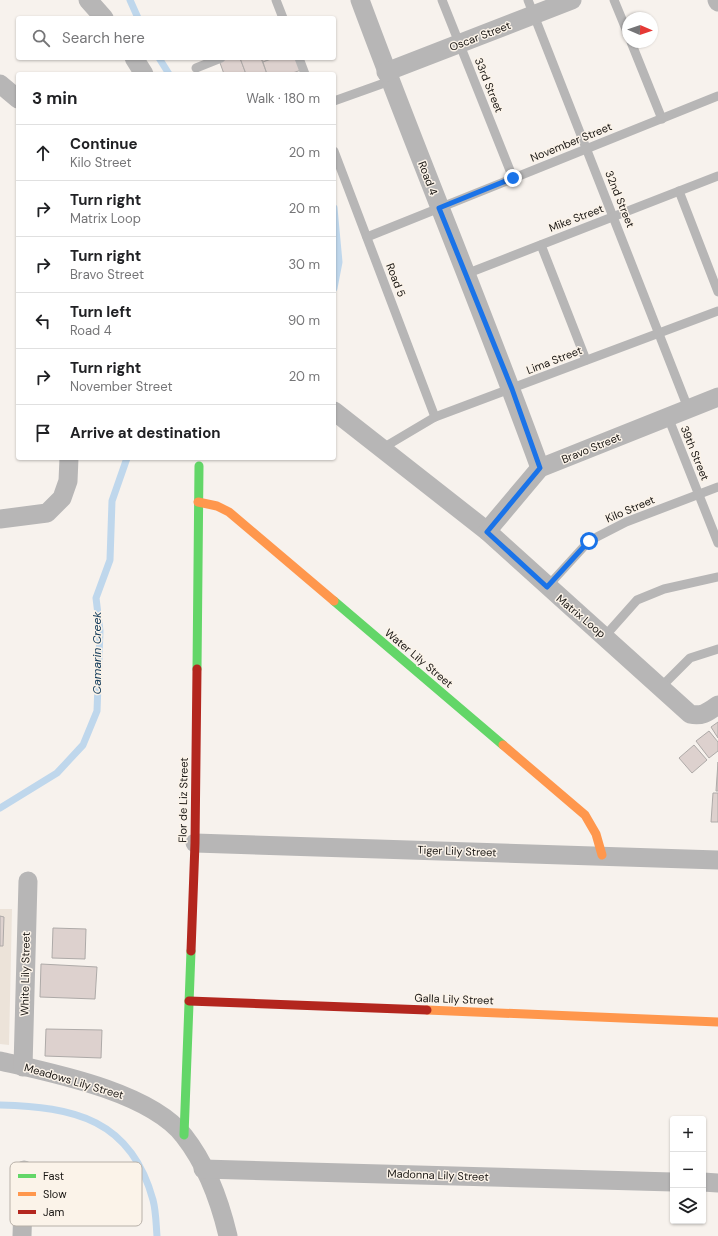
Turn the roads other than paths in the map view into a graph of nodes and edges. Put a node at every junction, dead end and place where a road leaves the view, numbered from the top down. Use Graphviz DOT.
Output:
graph roads {
  1 [pos="88,0"];
  2 [pos="276,0"];
  3 [pos="360,0"];
  4 [pos="442,0"];
  5 [pos="572,0"];
  6 [pos="614,0"];
  7 [pos="531,7"];
  8 [pos="102,16"];
  9 [pos="282,16"];
  10 [pos="622,19"];
  11 [pos="460,44"];
  12 [pos="633,48"];
  13 [pos="135,60"];
  14 [pos="216,60"];
  15 [pos="300,60"];
  16 [pos="196,68"];
  17 [pos="143,72"];
  18 [pos="304,72"];
  19 [pos="388,76"];
  20 [pos="0,84"];
  21 [pos="718,96"];
  22 [pos="16,97"];
  23 [pos="336,100"];
  24 [pos="662,119"];
  25 [pos="586,149"];
  26 [pos="336,156"];
  27 [pos="718,176"];
  28 [pos="513,178"];
  29 [pos="679,190"];
  30 [pos="439,208"];
  31 [pos="614,216"];
  32 [pos="367,237"];
  33 [pos="541,245"];
  34 [pos="466,274"];
  35 [pos="718,292"];
  36 [pos="718,311"];
  37 [pos="660,333"];
  38 [pos="586,360"];
  39 [pos="512,389"];
  40 [pos="718,397"];
  41 [pos="688,408"];
  42 [pos="336,413"];
  43 [pos="435,417"];
  44 [pos="668,417"];
  45 [pos="381,449"];
  46 [pos="69,460"];
  47 [pos="199,466"];
  48 [pos="540,468"];
  49 [pos="718,487"];
  50 [pos="699,494"];
  51 [pos="198,502"];
  52 [pos="0,519"];
  53 [pos="487,532"];
  54 [pos="718,543"];
  55 [pos="718,577"];
  56 [pos="547,587"];
  57 [pos="604,636"];
  58 [pos="718,649"];
  59 [pos="661,688"];
  60 [pos="718,705"];
  61 [pos="195,843"];
  62 [pos="602,855"];
  63 [pos="718,860"];
  64 [pos="28,881"];
  65 [pos="189,1001"];
  66 [pos="718,1022"];
  67 [pos="0,1061"];
  68 [pos="23,1066"];
  69 [pos="184,1135"];
  70 [pos="203,1169"];
  71 [pos="670,1182"];
  72 [pos="706,1182"];
  73 [pos="718,1183"];
  74 [pos="22,1226"];
  75 [pos="22,1236"];
  76 [pos="228,1236"];
  1 -- 8 [label="street"];
  2 -- 9 [label="lane"];
  3 -- 19 [label="street, Road 4"];
  4 -- 11 [label="lane, 33rd Street"];
  5 -- 7 [label="street, Oscar Street"];
  6 -- 10 [label="lane"];
  7 -- 11 [label="street, Oscar Street"];
  7 -- 25 [label="lane, 32nd Street"];
  11 -- 19 [label="street, Oscar Street"];
  11 -- 28 [label="lane, 33rd Street"];
  12 -- 24 [label="lane"];
  13 -- 17 [label="street"];
  14 -- 16 [label="lane"];
  15 -- 18 [label="lane"];
  19 -- 23 [label="lane, Oscar Street"];
  19 -- 30 [label="street, Road 4"];
  20 -- 22 [label="street"];
  21 -- 24 [label="lane, November Street"];
  24 -- 25 [label="lane, November Street"];
  25 -- 28 [label="lane, November Street"];
  25 -- 31 [label="lane, 32nd Street"];
  26 -- 32 [label="lane, Road 5"];
  27 -- 29 [label="lane, Mike Street"];
  28 -- 30 [label="lane, November Street"];
  29 -- 31 [label="lane, Mike Street"];
  29 -- 35 [label="lane"];
  30 -- 32 [label="lane, November Street"];
  30 -- 34 [label="street, Road 4"];
  31 -- 33 [label="lane, Mike Street"];
  31 -- 37 [label="lane, 32nd Street"];
  32 -- 43 [label="lane, Road 5"];
  33 -- 34 [label="lane, Mike Street"];
  33 -- 38 [label="lane"];
  34 -- 39 [label="street, Road 4"];
  36 -- 37 [label="lane, Lima Street"];
  37 -- 38 [label="lane, Lima Street"];
  37 -- 41 [label="lane, 32nd Street"];
  38 -- 39 [label="lane, Lima Street"];
  39 -- 43 [label="lane, Lima Street"];
  39 -- 48 [label="street, Road 4"];
  40 -- 41 [label="street, Bravo Street"];
  41 -- 44 [label="street, Bravo Street"];
  42 -- 45 [label="street, Matrix Loop"];
  43 -- 45 [label="lane, Lima Street"];
  44 -- 48 [label="street, Bravo Street"];
  44 -- 50 [label="lane, 39th Street"];
  45 -- 53 [label="street, Matrix Loop"];
  46 -- 52 [label="street"];
  47 -- 51 [label="street, Flor de Liz Street"];
  48 -- 53 [label="street, Bravo Street"];
  49 -- 50 [label="lane, Kilo Street"];
  50 -- 54 [label="lane, 39th Street"];
  50 -- 56 [label="lane, Kilo Street"];
  51 -- 61 [label="street, Flor de Liz Street"];
  51 -- 62 [label="street, Water Lily Street"];
  53 -- 56 [label="street, Matrix Loop"];
  55 -- 57 [label="lane"];
  56 -- 57 [label="street, Matrix Loop"];
  57 -- 59 [label="street, Matrix Loop"];
  58 -- 59 [label="lane"];
  59 -- 60 [label="street, Matrix Loop"];
  61 -- 62 [label="street, Tiger Lily Street"];
  61 -- 65 [label="street, Flor de Liz Street"];
  62 -- 63 [label="street, Tiger Lily Street"];
  64 -- 68 [label="street, White Lily Street"];
  65 -- 66 [label="street, Galla Lily Street"];
  65 -- 69 [label="street, Flor de Liz Street"];
  67 -- 68 [label="street, Meadows Lily Street"];
  68 -- 69 [label="street, Meadows Lily Street"];
  69 -- 70 [label="street"];
  70 -- 71 [label="street, Madonna Lily Street"];
  70 -- 76 [label="street"];
  72 -- 73 [label="street"];
  74 -- 75 [label="street"];
}
